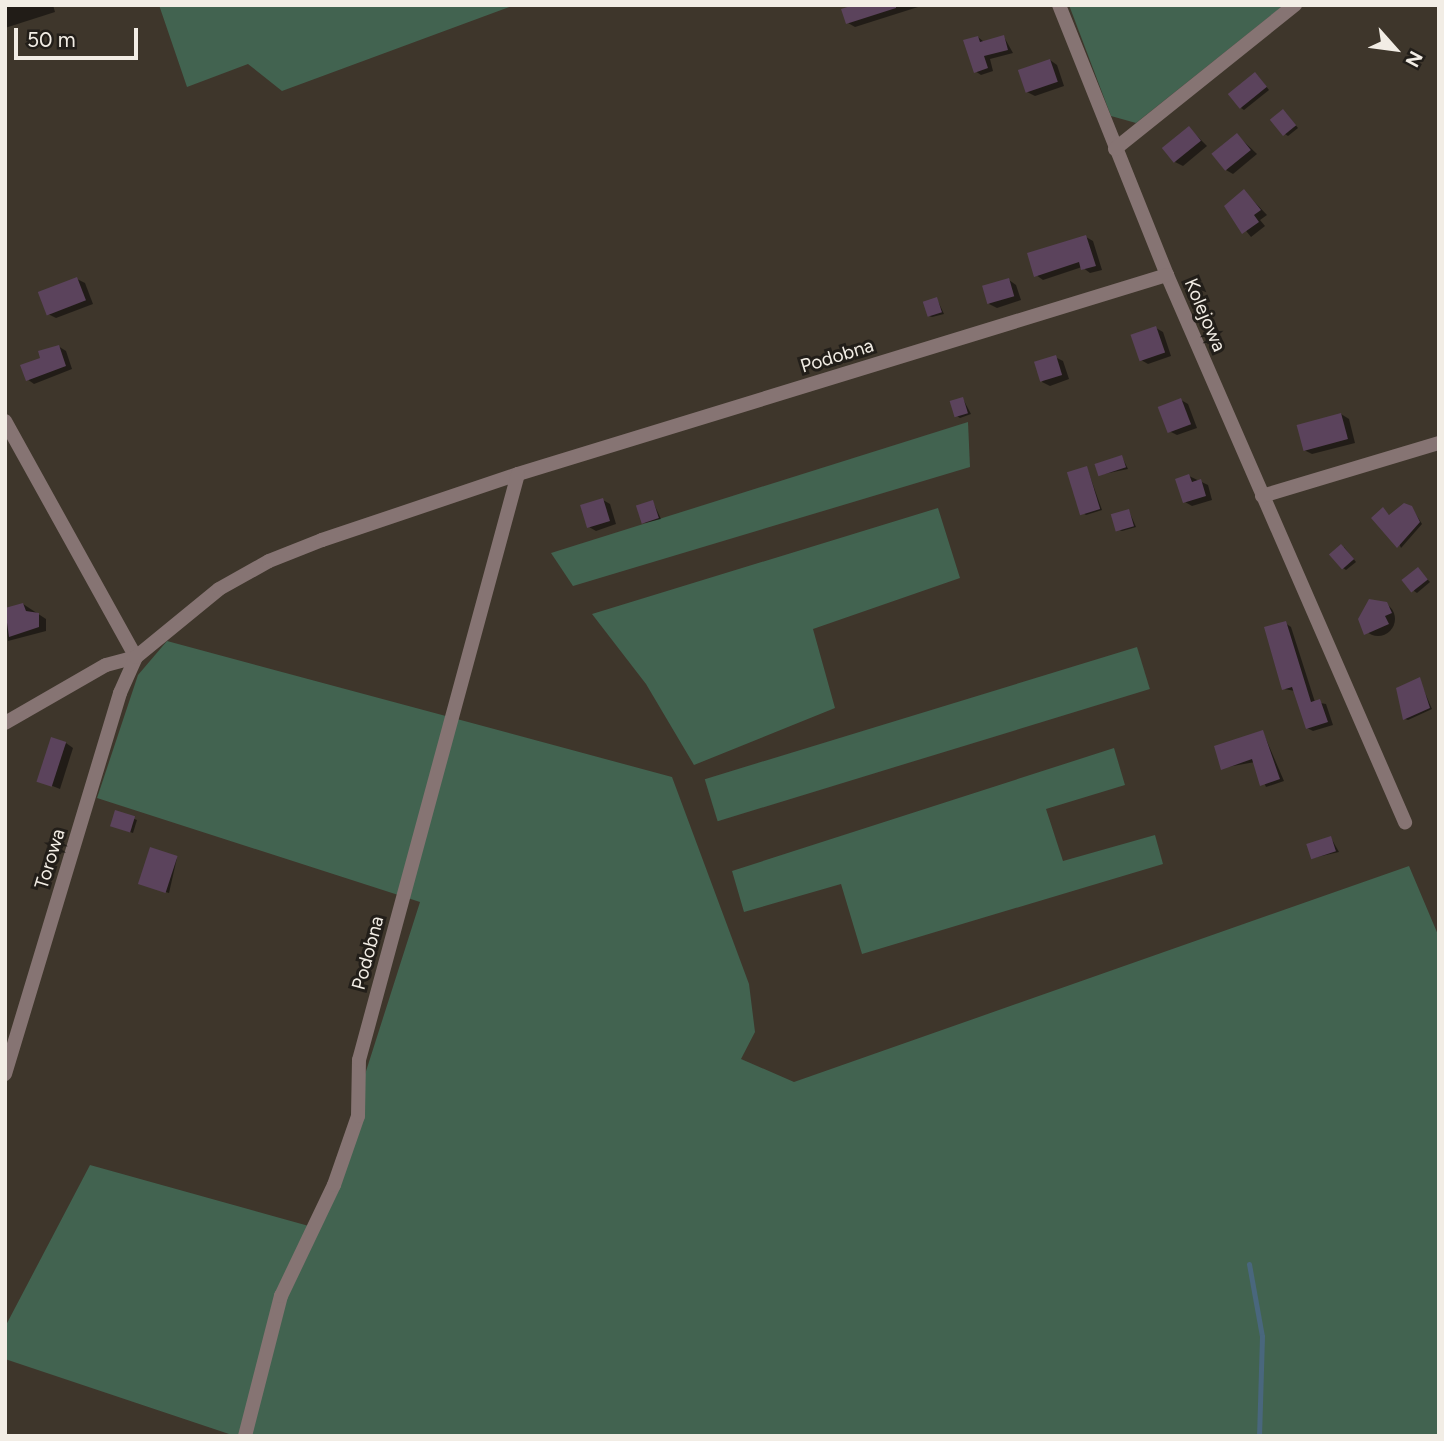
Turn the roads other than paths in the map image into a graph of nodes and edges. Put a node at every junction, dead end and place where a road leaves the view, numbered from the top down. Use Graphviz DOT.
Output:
graph roads {
  1 [pos="1059,5"];
  2 [pos="1295,5"];
  3 [pos="1115,149"];
  4 [pos="1167,275"];
  5 [pos="5,421"];
  6 [pos="1439,443"];
  7 [pos="518,474"];
  8 [pos="1262,496"];
  9 [pos="136,657"];
  10 [pos="5,723"];
  11 [pos="1405,822"];
  12 [pos="5,1074"];
  13 [pos="245,1436"];
  1 -- 3 [label="street, Kolejowa"];
  2 -- 3 [label="street"];
  3 -- 4 [label="street, Kolejowa"];
  4 -- 7 [label="street, Podobna"];
  4 -- 8 [label="street, Kolejowa"];
  5 -- 9 [label="street"];
  6 -- 8 [label="street"];
  7 -- 9 [label="street, Podobna"];
  7 -- 13 [label="street, Podobna"];
  8 -- 11 [label="street, Kolejowa"];
  9 -- 10 [label="street"];
  9 -- 12 [label="street, Torowa"];
}
